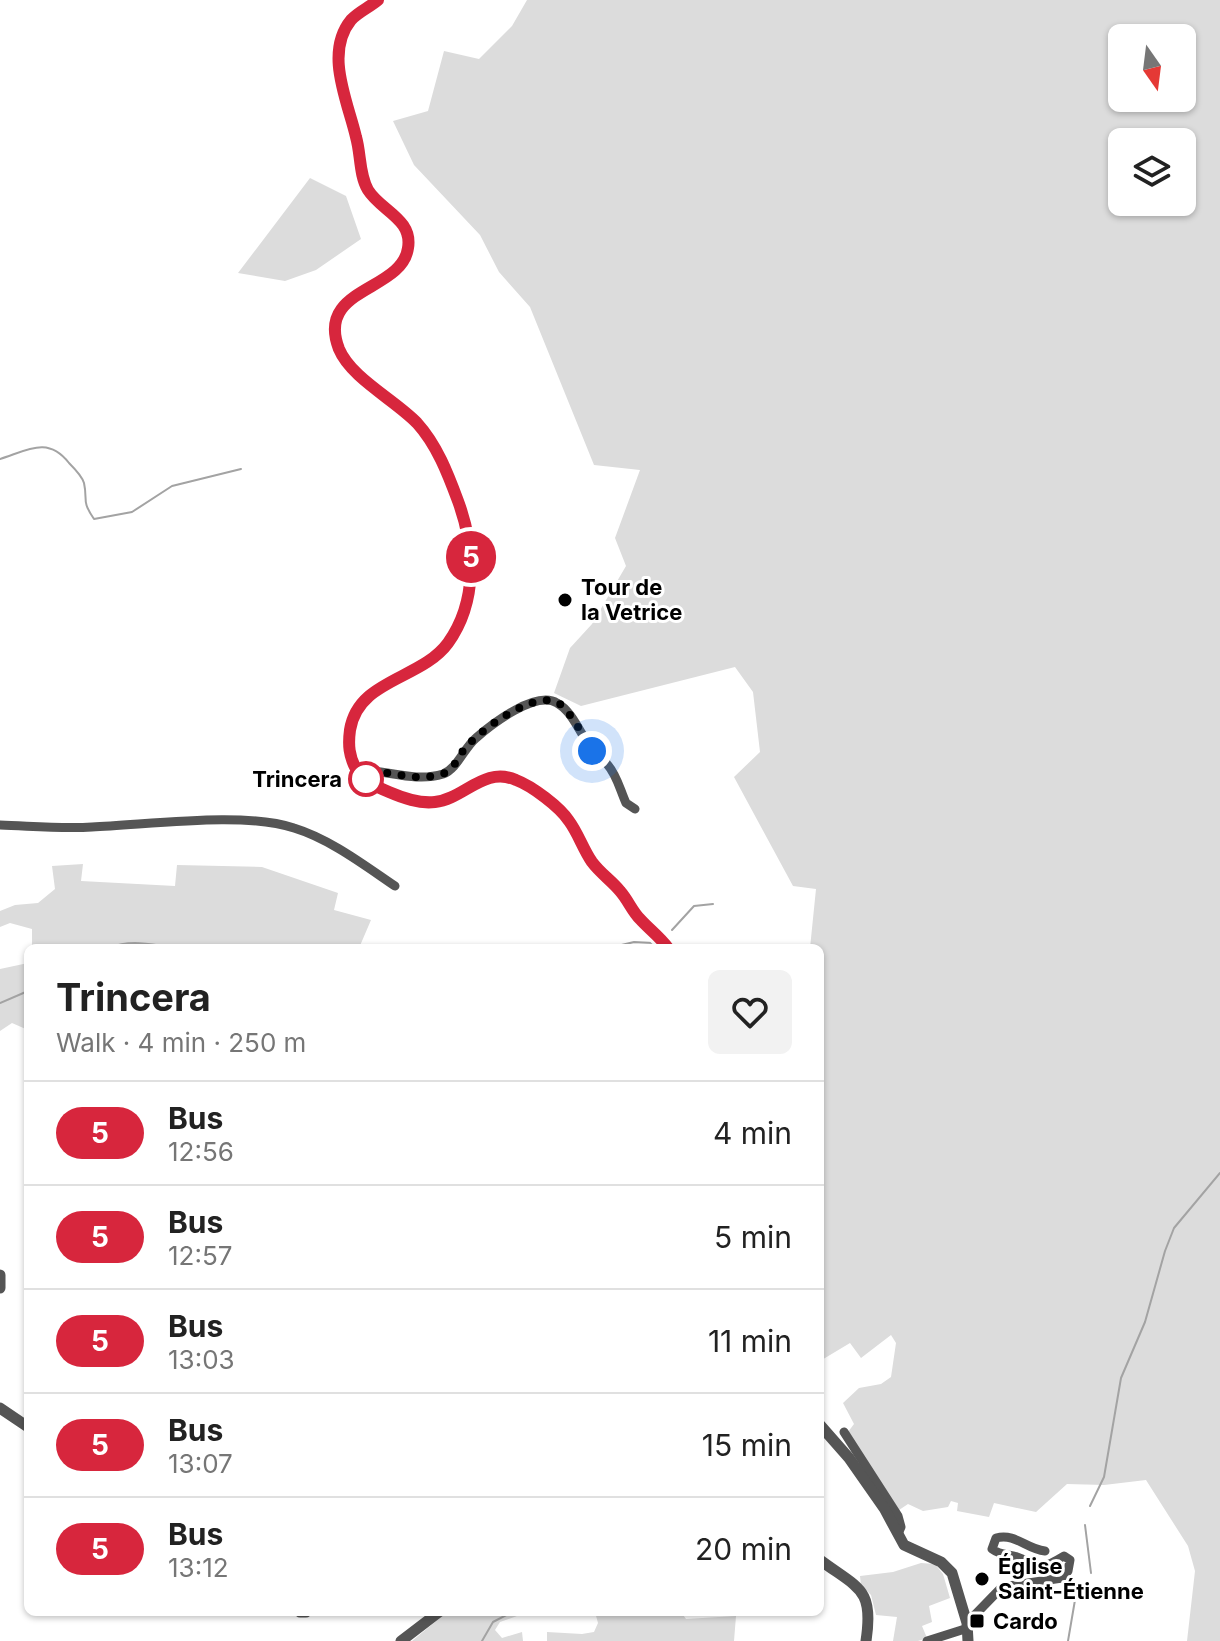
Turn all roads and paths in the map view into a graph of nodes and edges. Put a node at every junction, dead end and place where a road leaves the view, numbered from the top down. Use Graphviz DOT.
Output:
graph roads {
  1 [pos="378,0"];
  2 [pos="357,770"];
  3 [pos="635,809"];
  4 [pos="0,825"];
  5 [pos="395,886"];
  6 [pos="664,944"];
  7 [pos="0,1275"];
  8 [pos="0,1288"];
  9 [pos="0,1408"];
  10 [pos="24,1424"];
  11 [pos="824,1430"];
  12 [pos="844,1432"];
  13 [pos="898,1534"];
  14 [pos="1045,1551"];
  15 [pos="824,1563"];
  16 [pos="434,1616"];
  17 [pos="968,1626"];
  18 [pos="401,1641"];
  19 [pos="866,1641"];
  20 [pos="927,1641"];
  21 [pos="968,1641"];
  1 -- 2 [label="street"];
  2 -- 3 [label="street"];
  2 -- 6 [label="street"];
  4 -- 5 [label="street"];
  7 -- 8 [label="street"];
  9 -- 10 [label="street"];
  11 -- 13 [label="street"];
  12 -- 13 [label="street"];
  13 -- 17 [label="street"];
  14 -- 17 [label="street"];
  15 -- 19 [label="street"];
  16 -- 18 [label="street"];
  17 -- 20 [label="street"];
  17 -- 21 [label="street"];
}
